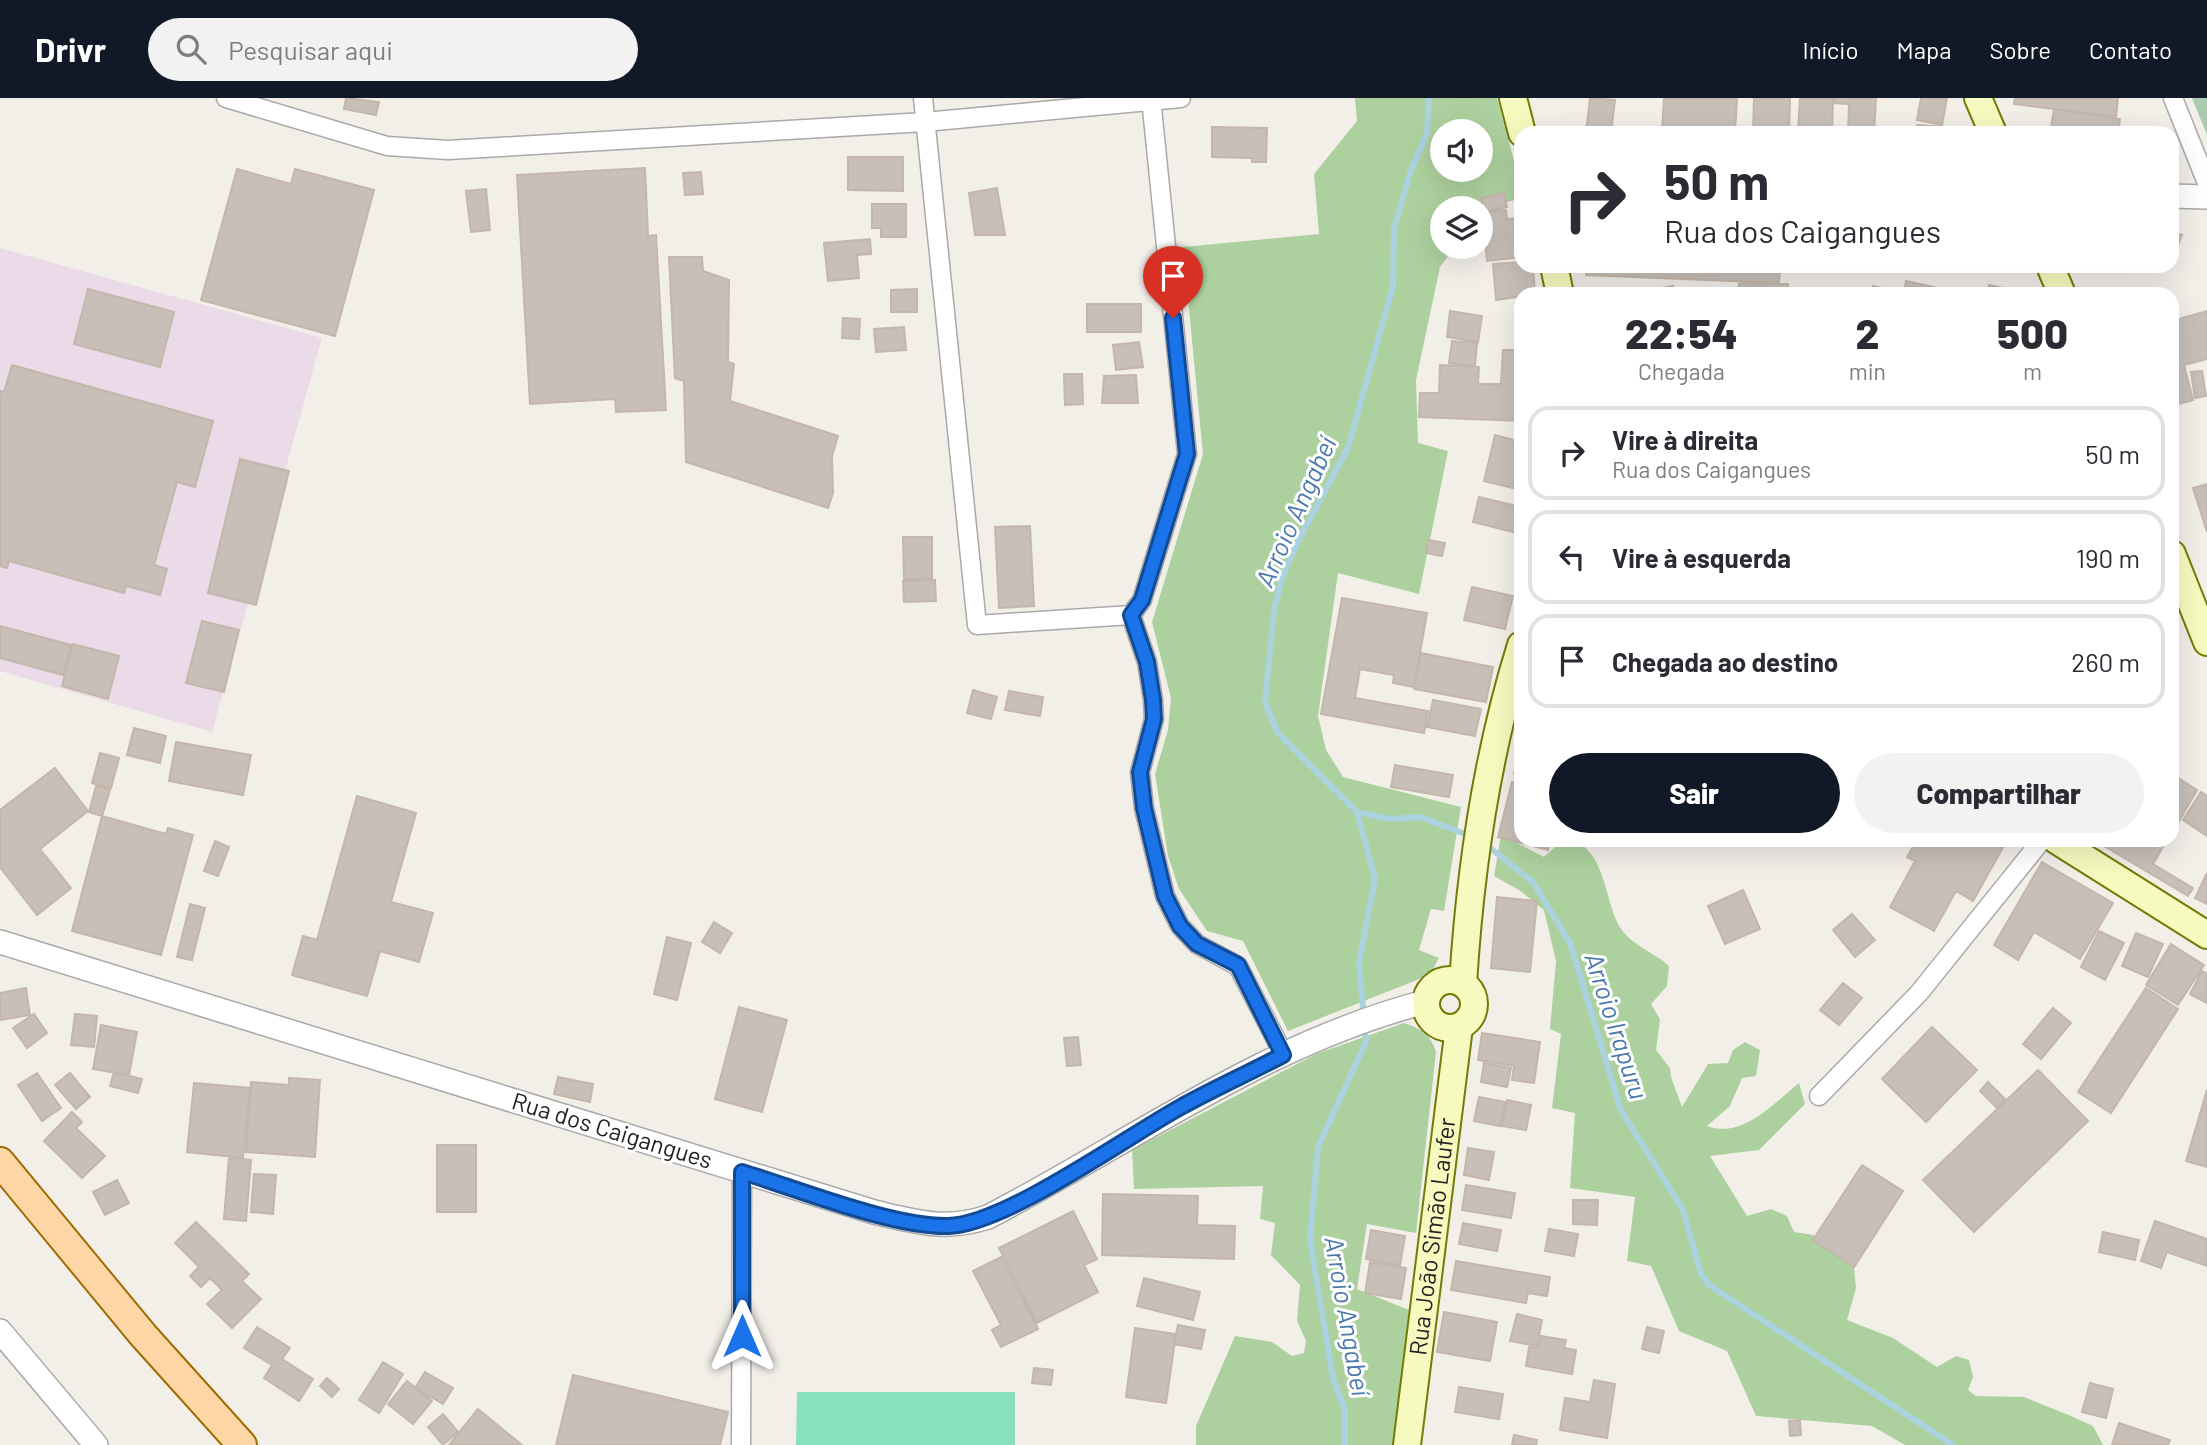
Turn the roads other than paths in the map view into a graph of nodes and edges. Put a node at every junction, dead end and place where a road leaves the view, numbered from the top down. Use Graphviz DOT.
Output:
graph roads {
  1 [pos="226,98"];
  2 [pos="923,98"];
  3 [pos="1181,98"];
  4 [pos="1513,98"];
  5 [pos="1978,98"];
  6 [pos="2174,98"];
  7 [pos="1151,100"];
  8 [pos="925,122"];
  9 [pos="1520,126"];
  10 [pos="1990,126"];
  11 [pos="2207,183"];
  12 [pos="2179,197"];
  13 [pos="2207,197"];
  14 [pos="2179,572"];
  15 [pos="1131,615"];
  16 [pos="2207,642"];
  17 [pos="1514,667"];
  18 [pos="2036,847"];
  19 [pos="2067,847"];
  20 [pos="2207,935"];
  21 [pos="4,945"];
  22 [pos="1453,982"];
  23 [pos="1425,1002"];
  24 [pos="1458,1027"];
  25 [pos="1283,1055"];
  26 [pos="1819,1096"];
  27 [pos="2,1160"];
  28 [pos="742,1172"];
  29 [pos="0,1331"];
  30 [pos="96,1445"];
  31 [pos="242,1445"];
  32 [pos="741,1445"];
  33 [pos="1407,1445"];
  1 -- 8 [label="street"];
  2 -- 8 [label="street"];
  3 -- 7 [label="street"];
  4 -- 9 [label="main road"];
  5 -- 10 [label="main road"];
  6 -- 11 [label="street"];
  7 -- 8 [label="street"];
  7 -- 15 [label="street"];
  8 -- 15 [label="street"];
  12 -- 13 [label="street"];
  14 -- 16 [label="main road"];
  15 -- 25 [label="street"];
  17 -- 22 [label="main road"];
  18 -- 26 [label="street"];
  19 -- 20 [label="main road"];
  21 -- 28 [label="street, Rua dos Caigangues"];
  22 -- 23 [label="main road"];
  22 -- 24 [label="main road"];
  23 -- 24 [label="main road"];
  23 -- 25 [label="street, Rua dos Caigangues"];
  24 -- 33 [label="main road, Rua João Simão Laufer"];
  25 -- 28 [label="street, Rua dos Caigangues"];
  27 -- 31 [label="main road"];
  28 -- 32 [label="street"];
  29 -- 30 [label="street"];
}
